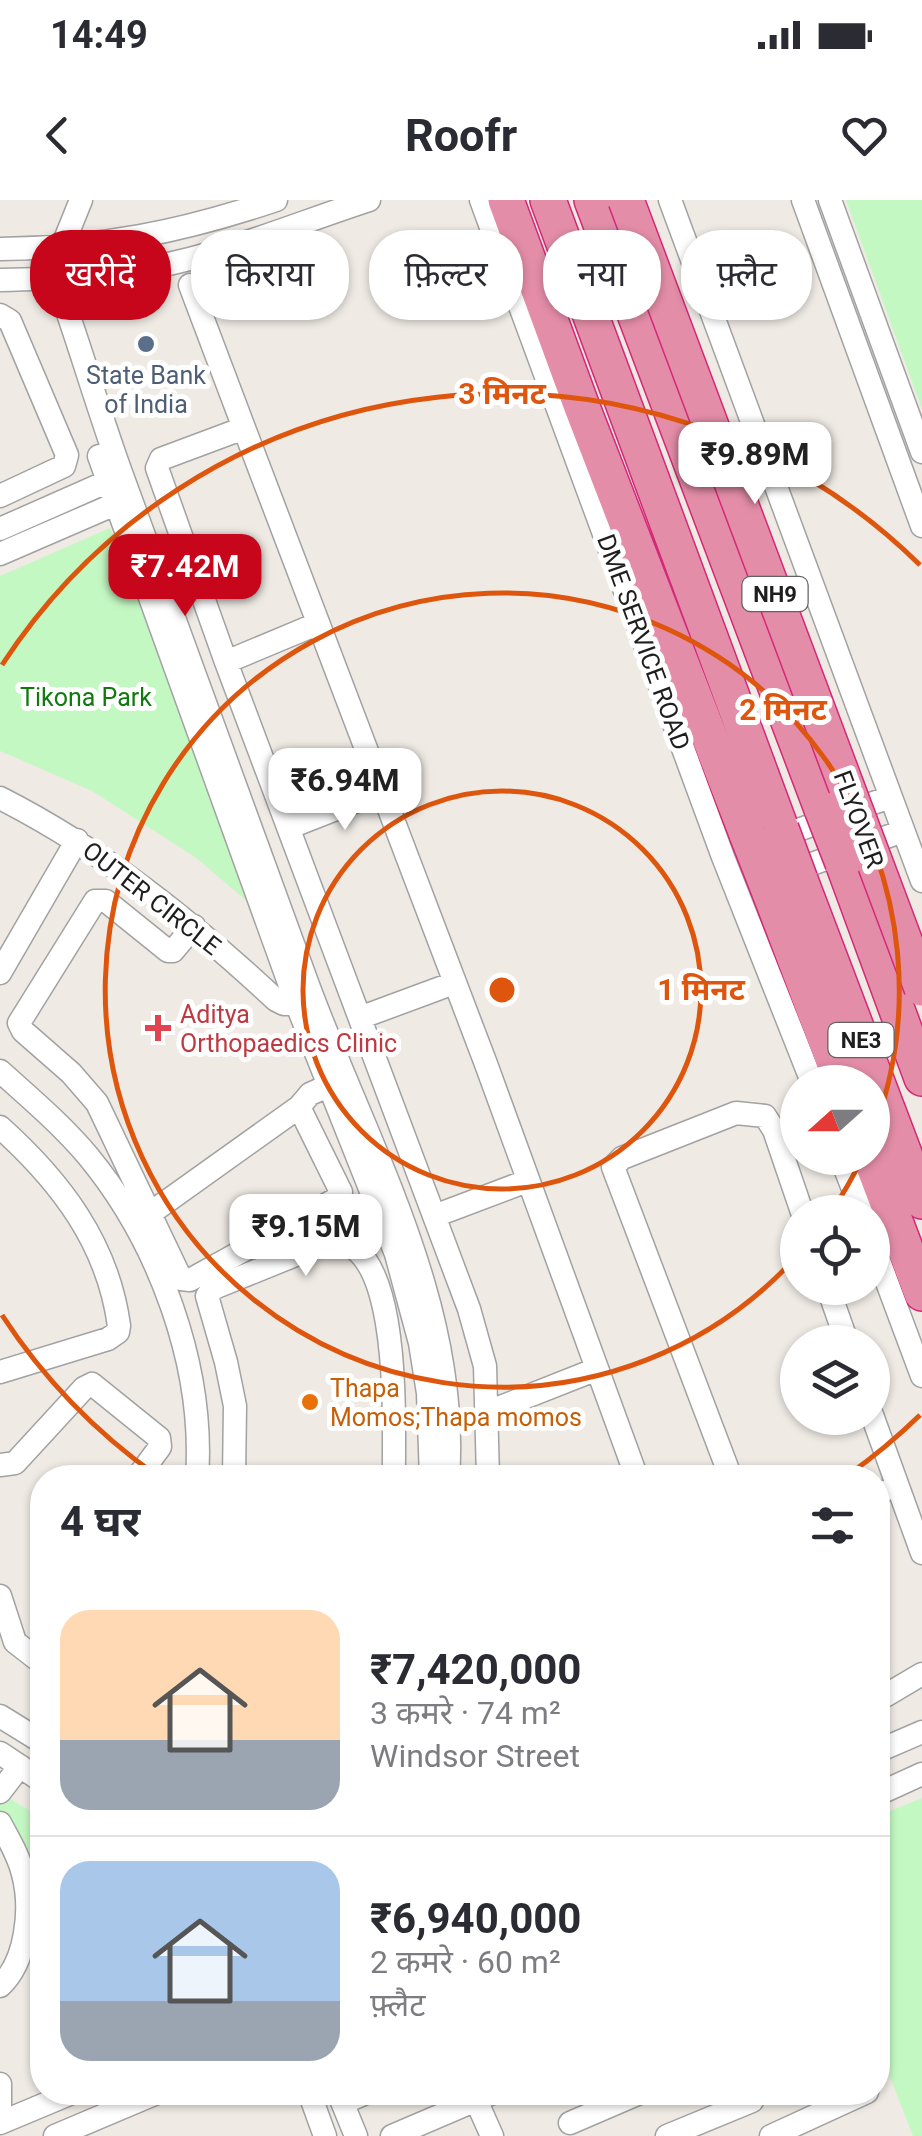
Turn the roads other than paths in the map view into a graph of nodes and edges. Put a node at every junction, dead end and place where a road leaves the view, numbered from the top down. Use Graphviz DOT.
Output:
graph roads {
  1 [pos="81,200"];
  2 [pos="276,200"];
  3 [pos="369,200"];
  4 [pos="480,200"];
  5 [pos="506,200"];
  6 [pos="548,200"];
  7 [pos="592,200"];
  8 [pos="626,200"];
  9 [pos="670,200"];
  10 [pos="804,200"];
  11 [pos="830,200"];
  12 [pos="59,230"];
  13 [pos="171,231"];
  14 [pos="30,248"];
  15 [pos="0,249"];
  16 [pos="171,263"];
  17 [pos="30,279"];
  18 [pos="0,280"];
  19 [pos="190,285"];
  20 [pos="0,315"];
  21 [pos="63,320"];
  22 [pos="244,428"];
  23 [pos="922,452"];
  24 [pos="119,490"];
  25 [pos="0,496"];
  26 [pos="921,518"];
  27 [pos="0,529"];
  28 [pos="0,554"];
  29 [pos="317,624"];
  30 [pos="226,662"];
  31 [pos="382,791"];
  32 [pos="890,797"];
  33 [pos="0,798"];
  34 [pos="290,827"];
  35 [pos="903,831"];
  36 [pos="77,840"];
  37 [pos="723,856"];
  38 [pos="922,881"];
  39 [pos="736,891"];
  40 [pos="194,926"];
  41 [pos="0,973"];
  42 [pos="454,983"];
  43 [pos="922,988"];
  44 [pos="305,1003"];
  45 [pos="362,1018"];
  46 [pos="805,1065"];
  47 [pos="836,1065"];
  48 [pos="0,1071"];
  49 [pos="922,1078"];
  50 [pos="330,1085"];
  51 [pos="299,1107"];
  52 [pos="0,1127"];
  53 [pos="877,1175"];
  54 [pos="528,1181"];
  55 [pos="796,1195"];
  56 [pos="120,1200"];
  57 [pos="922,1200"];
  58 [pos="152,1212"];
  59 [pos="436,1215"];
  60 [pos="85,1224"];
  61 [pos="890,1290"];
  62 [pos="922,1293"];
  63 [pos="597,1369"];
  64 [pos="0,1372"];
  65 [pos="922,1376"];
  66 [pos="488,1412"];
  67 [pos="879,1435"];
  68 [pos="0,1465"];
  69 [pos="147,1465"];
  70 [pos="198,1465"];
  71 [pos="235,1465"];
  72 [pos="394,1465"];
  73 [pos="431,1465"];
  74 [pos="449,1465"];
  75 [pos="488,1465"];
  76 [pos="632,1465"];
  77 [pos="726,1465"];
  78 [pos="890,1465"];
  79 [pos="890,1465"];
  80 [pos="922,1554"];
  81 [pos="0,1596"];
  82 [pos="30,1654"];
  83 [pos="922,1674"];
  84 [pos="890,1693"];
  85 [pos="0,1716"];
  86 [pos="922,1732"];
  87 [pos="30,1735"];
  88 [pos="890,1747"];
  89 [pos="0,1753"];
  90 [pos="20,1766"];
  91 [pos="30,1773"];
  92 [pos="922,1774"];
  93 [pos="890,1789"];
  94 [pos="0,1792"];
  95 [pos="0,1823"];
  96 [pos="0,1986"];
  97 [pos="0,2084"];
  98 [pos="34,2105"];
  99 [pos="129,2105"];
  100 [pos="313,2105"];
  101 [pos="344,2105"];
  102 [pos="468,2105"];
  103 [pos="487,2105"];
  104 [pos="612,2105"];
  105 [pos="735,2105"];
  106 [pos="754,2105"];
  107 [pos="839,2105"];
  108 [pos="3,2115"];
  109 [pos="570,2123"];
  110 [pos="423,2129"];
  111 [pos="679,2134"];
  112 [pos="55,2136"];
  113 [pos="324,2136"];
  114 [pos="356,2136"];
  115 [pos="392,2136"];
  116 [pos="492,2136"];
  117 [pos="768,2136"];
  1 -- 12 [label="street"];
  2 -- 13 [label="street"];
  3 -- 16 [label="street"];
  4 -- 37 [label="street, DME SERVICE ROAD"];
  5 -- 47 [label="highway, bridge"];
  6 -- 57 [label="highway, NE3, bridge"];
  7 -- 49 [label="highway, NE3, bridge"];
  8 -- 43 [label="highway, FLYOVER / NH9, bridge"];
  9 -- 32 [label="street"];
  10 -- 26 [label="street"];
  11 -- 23 [label="street"];
  14 -- 15 [label="street"];
  17 -- 18 [label="street"];
  19 -- 22 [label="street"];
  20 -- 25 [label="street"];
  21 -- 24 [label="street"];
  22 -- 29 [label="street"];
  22 -- 30 [label="street"];
  24 -- 27 [label="street"];
  24 -- 28 [label="street"];
  24 -- 44 [label="street"];
  29 -- 30 [label="street"];
  29 -- 31 [label="street"];
  30 -- 34 [label="street"];
  31 -- 34 [label="street"];
  31 -- 42 [label="street"];
  32 -- 35 [label="street"];
  32 -- 37 [label="street"];
  33 -- 36 [label="street, OUTER CIRCLE"];
  34 -- 45 [label="street"];
  35 -- 38 [label="street"];
  35 -- 39 [label="street"];
  36 -- 40 [label="street, OUTER CIRCLE"];
  36 -- 41 [label="street"];
  37 -- 39 [label="street, DME SERVICE ROAD"];
  39 -- 46 [label="street, DME SERVICE ROAD"];
  40 -- 44 [label="street, OUTER CIRCLE"];
  40 -- 58 [label="street"];
  42 -- 45 [label="street"];
  42 -- 54 [label="street"];
  44 -- 50 [label="street"];
  44 -- 74 [label="street"];
  45 -- 59 [label="street"];
  48 -- 56 [label="street"];
  50 -- 51 [label="street"];
  50 -- 73 [label="street"];
  51 -- 58 [label="street"];
  51 -- 58 [label="street"];
  52 -- 60 [label="street"];
  53 -- 62 [label="highway"];
  54 -- 59 [label="street"];
  54 -- 63 [label="street"];
  55 -- 77 [label="street"];
  56 -- 60 [label="street"];
  56 -- 70 [label="street"];
  59 -- 66 [label="street"];
  60 -- 64 [label="street"];
  61 -- 65 [label="street"];
  63 -- 66 [label="street"];
  63 -- 76 [label="street"];
  66 -- 75 [label="street"];
  67 -- 78 [label="street"];
  68 -- 69 [label="street"];
  71 -- 72 [label="street"];
  79 -- 80 [label="street"];
  81 -- 82 [label="street"];
  83 -- 84 [label="street"];
  85 -- 87 [label="street"];
  86 -- 88 [label="street"];
  89 -- 90 [label="street"];
  90 -- 91 [label="street"];
  90 -- 94 [label="street"];
  92 -- 93 [label="street"];
  95 -- 96 [label="street"];
  97 -- 108 [label="street"];
  98 -- 108 [label="street"];
  99 -- 112 [label="street"];
  100 -- 113 [label="street"];
  101 -- 114 [label="street"];
  102 -- 110 [label="street"];
  103 -- 116 [label="street"];
  104 -- 109 [label="street"];
  105 -- 111 [label="street"];
  106 -- 117 [label="street"];
  107 -- 117 [label="street"];
  110 -- 115 [label="street"];
}
